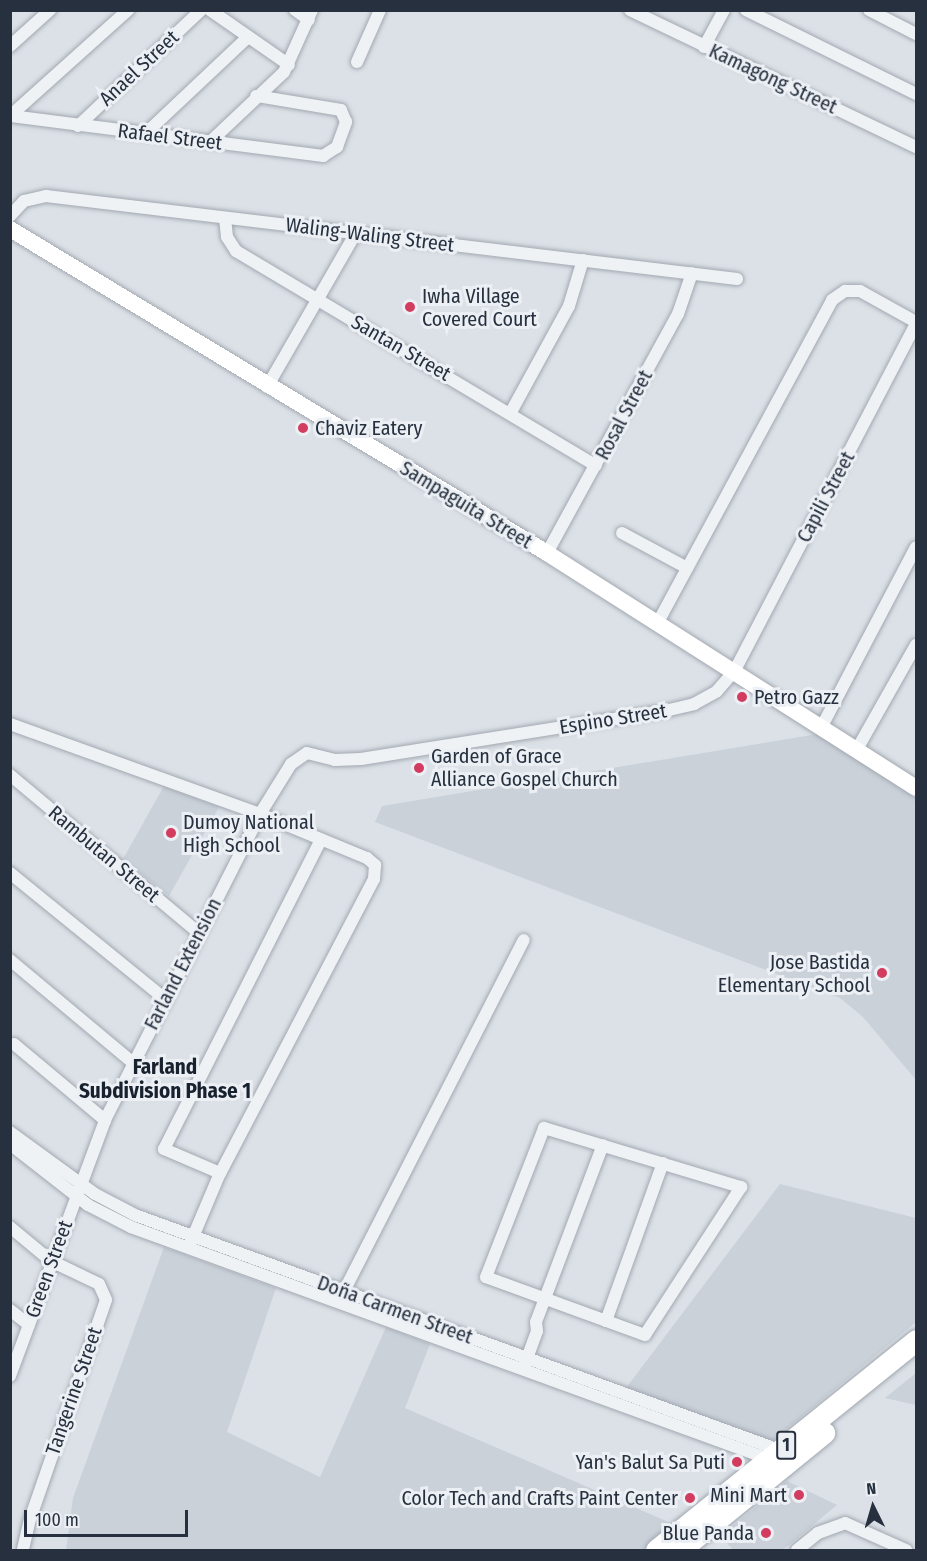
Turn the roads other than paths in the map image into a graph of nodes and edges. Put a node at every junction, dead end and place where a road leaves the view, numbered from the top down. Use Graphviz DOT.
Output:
graph roads {
  1 [pos="50,10"];
  2 [pos="128,10"];
  3 [pos="201,10"];
  4 [pos="210,10"];
  5 [pos="295,10"];
  6 [pos="380,10"];
  7 [pos="630,10"];
  8 [pos="724,10"];
  9 [pos="746,10"];
  10 [pos="869,10"];
  11 [pos="310,15"];
  12 [pos="916,34"];
  13 [pos="248,37"];
  14 [pos="10,46"];
  15 [pos="704,47"];
  16 [pos="357,62"];
  17 [pos="289,65"];
  18 [pos="916,94"];
  19 [pos="256,96"];
  20 [pos="11,116"];
  21 [pos="78,126"];
  22 [pos="145,134"];
  23 [pos="211,141"];
  24 [pos="916,147"];
  25 [pos="10,216"];
  26 [pos="225,218"];
  27 [pos="10,229"];
  28 [pos="356,233"];
  29 [pos="583,260"];
  30 [pos="692,273"];
  31 [pos="737,279"];
  32 [pos="320,300"];
  33 [pos="916,323"];
  34 [pos="267,387"];
  35 [pos="511,412"];
  36 [pos="596,466"];
  37 [pos="622,533"];
  38 [pos="916,547"];
  39 [pos="547,554"];
  40 [pos="687,568"];
  41 [pos="657,624"];
  42 [pos="916,645"];
  43 [pos="735,670"];
  44 [pos="10,724"];
  45 [pos="821,728"];
  46 [pos="856,751"];
  47 [pos="10,775"];
  48 [pos="916,788"];
  49 [pos="260,814"];
  50 [pos="321,839"];
  51 [pos="10,873"];
  52 [pos="198,933"];
  53 [pos="524,940"];
  54 [pos="10,960"];
  55 [pos="165,999"];
  56 [pos="14,1044"];
  57 [pos="133,1063"];
  58 [pos="105,1120"];
  59 [pos="10,1132"];
  60 [pos="10,1144"];
  61 [pos="603,1145"];
  62 [pos="663,1163"];
  63 [pos="220,1173"];
  64 [pos="80,1183"];
  65 [pos="75,1195"];
  66 [pos="10,1227"];
  67 [pos="193,1237"];
  68 [pos="187,1250"];
  69 [pos="51,1261"];
  70 [pos="344,1292"];
  71 [pos="545,1298"];
  72 [pos="338,1303"];
  73 [pos="10,1310"];
  74 [pos="606,1321"];
  75 [pos="29,1325"];
  76 [pos="916,1340"];
  77 [pos="916,1357"];
  78 [pos="521,1362"];
  79 [pos="10,1376"];
  80 [pos="782,1457"];
  81 [pos="23,1551"];
  82 [pos="657,1551"];
  83 [pos="680,1551"];
  84 [pos="797,1551"];
  85 [pos="906,1551"];
  1 -- 14 [label="street"];
  2 -- 20 [label="street"];
  3 -- 21 [label="street, Anael Street"];
  4 -- 13 [label="street"];
  5 -- 11 [label="street"];
  6 -- 16 [label="street"];
  7 -- 15 [label="street, Kamagong Street"];
  8 -- 15 [label="street"];
  9 -- 18 [label="street"];
  10 -- 12 [label="street"];
  11 -- 17 [label="street"];
  13 -- 17 [label="street"];
  13 -- 22 [label="street"];
  15 -- 24 [label="street, Kamagong Street"];
  17 -- 19 [label="street"];
  19 -- 23 [label="street"];
  19 -- 23 [label="street, Rafael Street"];
  20 -- 21 [label="street, Rafael Street"];
  21 -- 22 [label="street, Rafael Street"];
  22 -- 23 [label="street, Rafael Street"];
  25 -- 26 [label="street, Waling-Waling Street"];
  26 -- 28 [label="street, Waling-Waling Street"];
  26 -- 32 [label="street, Santan Street"];
  27 -- 34 [label="street, Sampaguita Street"];
  28 -- 29 [label="street, Waling-Waling Street"];
  28 -- 32 [label="street"];
  29 -- 30 [label="street, Waling-Waling Street"];
  29 -- 35 [label="street"];
  30 -- 31 [label="street, Waling-Waling Street"];
  30 -- 36 [label="street, Rosal Street"];
  32 -- 34 [label="street"];
  32 -- 35 [label="street, Santan Street"];
  33 -- 40 [label="street"];
  33 -- 43 [label="street, Capili Street"];
  34 -- 39 [label="street, Sampaguita Street"];
  35 -- 36 [label="street, Santan Street"];
  36 -- 39 [label="street, Rosal Street"];
  37 -- 40 [label="street"];
  38 -- 45 [label="street"];
  39 -- 41 [label="street, Sampaguita Street"];
  40 -- 41 [label="street"];
  41 -- 43 [label="street, Sampaguita Street"];
  42 -- 46 [label="street"];
  43 -- 45 [label="street, Sampaguita Street"];
  43 -- 49 [label="street, Espino Street"];
  44 -- 49 [label="street"];
  45 -- 46 [label="street, Sampaguita Street"];
  46 -- 48 [label="street, Sampaguita Street"];
  47 -- 52 [label="street, Rambutan Street"];
  49 -- 50 [label="street"];
  49 -- 52 [label="street, Farland Extension"];
  50 -- 63 [label="street"];
  50 -- 63 [label="street"];
  51 -- 55 [label="street"];
  52 -- 55 [label="street, Farland Extension"];
  53 -- 70 [label="street"];
  54 -- 57 [label="street"];
  55 -- 57 [label="street, Farland Extension"];
  56 -- 58 [label="street"];
  57 -- 58 [label="street, Farland Extension"];
  58 -- 64 [label="street, Farland Extension"];
  59 -- 64 [label="street, Doña Carmen Street"];
  60 -- 65 [label="street, Doña Carmen Street"];
  61 -- 62 [label="street"];
  61 -- 71 [label="street"];
  61 -- 71 [label="street"];
  62 -- 74 [label="street"];
  62 -- 74 [label="street"];
  63 -- 67 [label="street"];
  64 -- 65 [label="street, Green Street"];
  64 -- 67 [label="street, Doña Carmen Street"];
  65 -- 68 [label="street, Doña Carmen Street"];
  65 -- 69 [label="street, Green Street"];
  66 -- 69 [label="street, Tangerine Street"];
  67 -- 68 [label="street"];
  67 -- 70 [label="street, Doña Carmen Street"];
  68 -- 72 [label="street, Doña Carmen Street"];
  69 -- 75 [label="street, Green Street"];
  69 -- 81 [label="street, Tangerine Street"];
  70 -- 72 [label="street"];
  70 -- 78 [label="street, Doña Carmen Street"];
  71 -- 74 [label="street"];
  71 -- 78 [label="street"];
  72 -- 78 [label="street, Doña Carmen Street"];
  73 -- 75 [label="street"];
  75 -- 79 [label="street, Green Street"];
  76 -- 80 [label="highway, 1"];
  77 -- 80 [label="highway, 1"];
  78 -- 80 [label="street, Doña Carmen Street"];
  80 -- 82 [label="highway, 1"];
  80 -- 83 [label="highway, 1"];
  84 -- 85 [label="street"];
}
